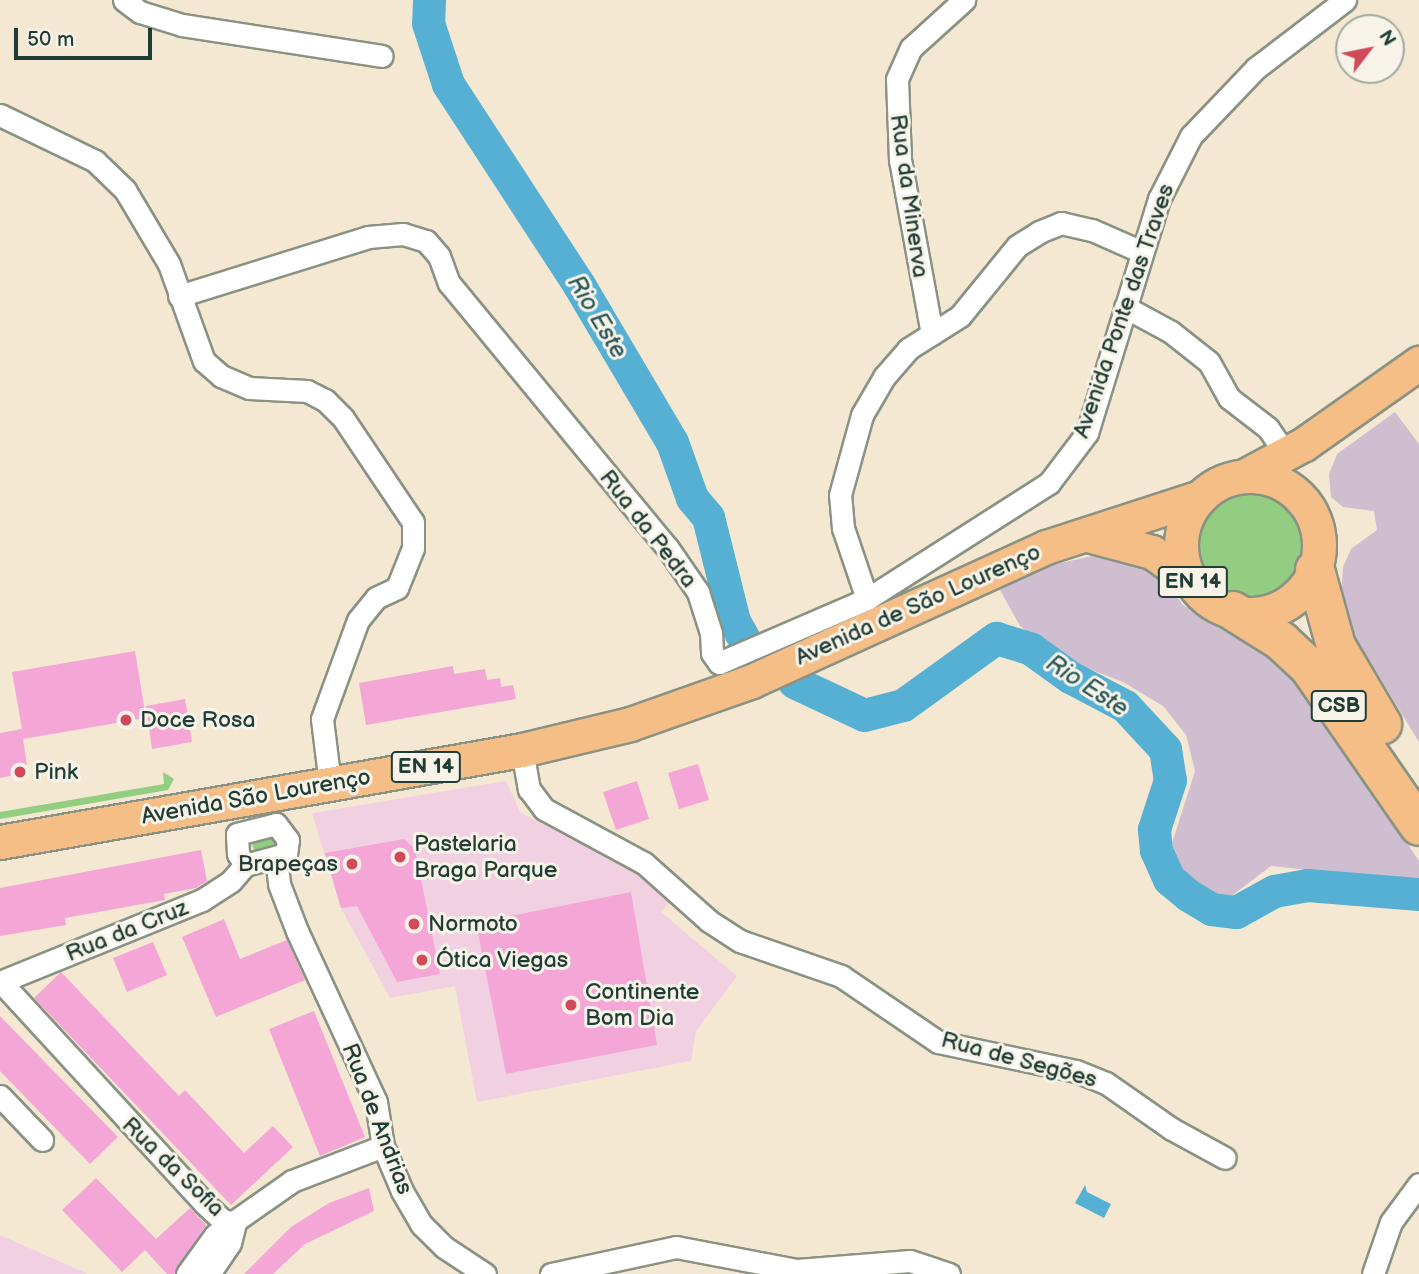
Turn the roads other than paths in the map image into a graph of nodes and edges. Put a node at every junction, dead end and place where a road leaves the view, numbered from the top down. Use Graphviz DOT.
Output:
graph roads {
  1 [pos="124,0"];
  2 [pos="964,0"];
  3 [pos="1345,0"];
  4 [pos="382,56"];
  5 [pos="0,115"];
  6 [pos="1142,252"];
  7 [pos="179,296"];
  8 [pos="1125,307"];
  9 [pos="932,334"];
  10 [pos="1419,363"];
  11 [pos="1338,421"];
  12 [pos="1286,455"];
  13 [pos="1244,476"];
  14 [pos="1199,497"];
  15 [pos="1311,513"];
  16 [pos="1086,534"];
  17 [pos="1315,570"];
  18 [pos="1192,582"];
  19 [pos="1233,611"];
  20 [pos="864,614"];
  21 [pos="752,681"];
  22 [pos="522,750"];
  23 [pos="1419,782"];
  24 [pos="330,784"];
  25 [pos="256,812"];
  26 [pos="1419,827"];
  27 [pos="0,842"];
  28 [pos="276,858"];
  29 [pos="246,864"];
  30 [pos="0,982"];
  31 [pos="0,1096"];
  32 [pos="42,1140"];
  33 [pos="383,1146"];
  34 [pos="1225,1158"];
  35 [pos="1419,1184"];
  36 [pos="235,1223"];
  37 [pos="187,1274"];
  38 [pos="209,1274"];
  39 [pos="485,1274"];
  40 [pos="551,1274"];
  41 [pos="949,1274"];
  42 [pos="1373,1274"];
  1 -- 4 [label="street"];
  2 -- 9 [label="street, Rua da Minerva"];
  3 -- 6 [label="street, Avenida Ponte das Traves"];
  5 -- 7 [label="street"];
  6 -- 8 [label="street, Avenida Ponte das Traves"];
  6 -- 9 [label="street"];
  7 -- 20 [label="street, Rua da Pedra"];
  7 -- 24 [label="street"];
  8 -- 12 [label="street"];
  8 -- 20 [label="street, Avenida Ponte das Traves"];
  9 -- 20 [label="street"];
  10 -- 11 [label="main road, Avenida de São Lourenço / EN 14"];
  11 -- 12 [label="main road, Avenida de São Lourenço / EN 14"];
  11 -- 15 [label="main road, Avenida de São Lourenço / EN 14"];
  12 -- 13 [label="main road, Avenida de São Lourenço / EN 14"];
  13 -- 14 [label="main road, Avenida de São Lourenço / EN 14"];
  13 -- 15 [label="main road, Avenida de São Lourenço / EN 14"];
  14 -- 16 [label="main road, Avenida de São Lourenço / EN 14"];
  14 -- 18 [label="main road, EN 14"];
  15 -- 17 [label="main road, Avenida de São Lourenço / EN 14"];
  16 -- 18 [label="main road, Avenida de São Lourenço / EN 14"];
  16 -- 20 [label="main road, Avenida de São Lourenço / EN 14"];
  17 -- 19 [label="main road, Avenida de São Lourenço / EN 14"];
  17 -- 23 [label="highway, CSB"];
  18 -- 19 [label="main road, Avenida de São Lourenço / EN 14"];
  19 -- 26 [label="highway, CSB"];
  20 -- 21 [label="main road, Avenida de São Lourenço / EN 14"];
  21 -- 22 [label="main road, Avenida São Lourenço / EN 14"];
  22 -- 24 [label="main road, Avenida São Lourenço / EN 14"];
  22 -- 34 [label="street, Rua de Segões"];
  24 -- 25 [label="main road, Avenida São Lourenço / EN 14"];
  25 -- 27 [label="main road, Avenida São Lourenço / EN 14"];
  25 -- 28 [label="street"];
  25 -- 29 [label="street"];
  28 -- 29 [label="street"];
  28 -- 33 [label="street, Rua de Andrias"];
  29 -- 30 [label="street, Rua da Cruz"];
  30 -- 36 [label="street, Rua da Sofia"];
  31 -- 32 [label="street"];
  33 -- 36 [label="street, Rua da Sofia"];
  33 -- 39 [label="street, Rua de Andrias"];
  35 -- 42 [label="street"];
  36 -- 37 [label="street"];
  36 -- 38 [label="street"];
  40 -- 41 [label="street"];
}
